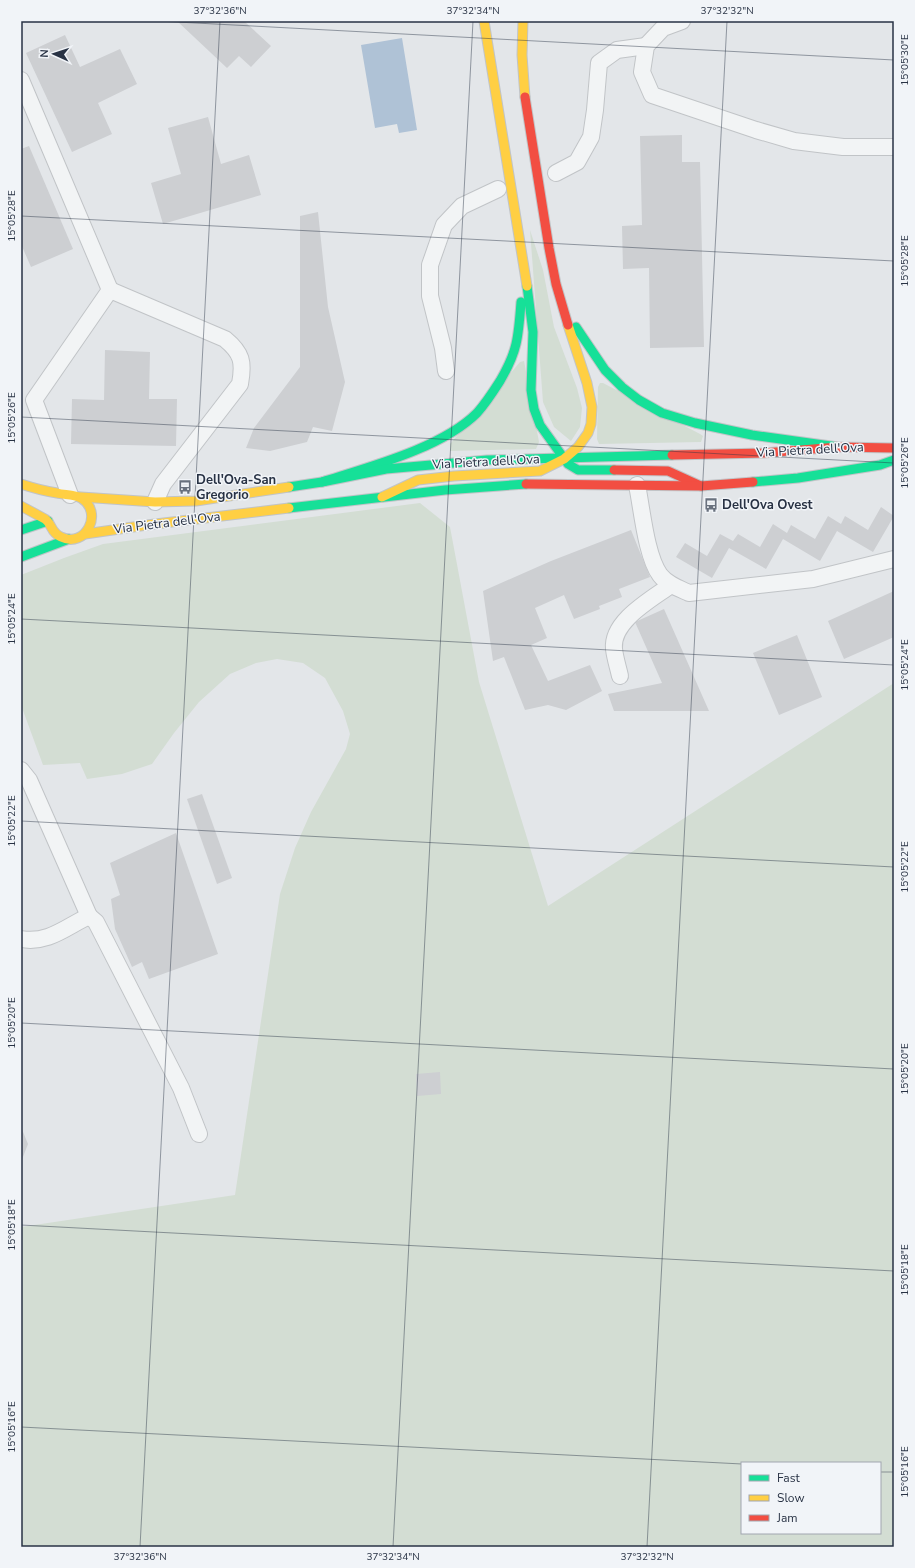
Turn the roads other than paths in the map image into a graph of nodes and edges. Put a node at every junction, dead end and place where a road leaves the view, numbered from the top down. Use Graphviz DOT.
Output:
graph roads {
  1 [pos="484,21"];
  2 [pos="523,21"];
  3 [pos="682,21"];
  4 [pos="646,46"];
  5 [pos="21,80"];
  6 [pos="894,147"];
  7 [pos="556,173"];
  8 [pos="498,189"];
  9 [pos="520,249"];
  10 [pos="110,290"];
  11 [pos="562,302"];
  12 [pos="446,371"];
  13 [pos="838,447"];
  14 [pos="894,448"];
  15 [pos="563,458"];
  16 [pos="894,460"];
  17 [pos="322,482"];
  18 [pos="21,484"];
  19 [pos="637,485"];
  20 [pos="701,486"];
  21 [pos="382,497"];
  22 [pos="69,498"];
  23 [pos="155,502"];
  24 [pos="21,506"];
  25 [pos="49,518"];
  26 [pos="21,530"];
  27 [pos="85,534"];
  28 [pos="69,539"];
  29 [pos="21,557"];
  30 [pos="894,559"];
  31 [pos="671,585"];
  32 [pos="620,676"];
  33 [pos="21,770"];
  34 [pos="89,916"];
  35 [pos="21,939"];
  36 [pos="199,1134"];
  1 -- 9 [label="main road"];
  2 -- 11 [label="main road"];
  3 -- 4 [label="lane"];
  4 -- 6 [label="lane"];
  4 -- 7 [label="lane"];
  5 -- 10 [label="lane"];
  8 -- 12 [label="lane"];
  9 -- 15 [label="main road"];
  9 -- 17 [label="main road"];
  10 -- 22 [label="lane"];
  10 -- 23 [label="lane"];
  11 -- 13 [label="main road"];
  11 -- 15 [label="main road"];
  13 -- 14 [label="main road, Via Pietra dell'Ova"];
  13 -- 15 [label="main road, Via Pietra dell'Ova"];
  15 -- 17 [label="main road, Via Pietra dell'Ova"];
  15 -- 20 [label="main road"];
  15 -- 21 [label="main road"];
  16 -- 20 [label="main road, Via Pietra dell'Ova"];
  17 -- 23 [label="main road, Via Pietra dell'Ova"];
  18 -- 22 [label="main road, Via Pietra dell'Ova"];
  19 -- 20 [label="main road, Via Pietra dell'Ova"];
  19 -- 21 [label="main road, Via Pietra dell'Ova"];
  19 -- 31 [label="lane"];
  21 -- 27 [label="main road, Via Pietra dell'Ova"];
  22 -- 23 [label="main road, Via Pietra dell'Ova"];
  22 -- 27 [label="main road"];
  24 -- 25 [label="main road"];
  25 -- 26 [label="main road"];
  25 -- 28 [label="main road"];
  27 -- 28 [label="main road, Via Pietra dell'Ova"];
  28 -- 29 [label="main road, Via Pietra dell'Ova"];
  30 -- 31 [label="lane"];
  31 -- 32 [label="lane"];
  33 -- 34 [label="lane"];
  34 -- 35 [label="lane"];
  34 -- 36 [label="lane"];
}
